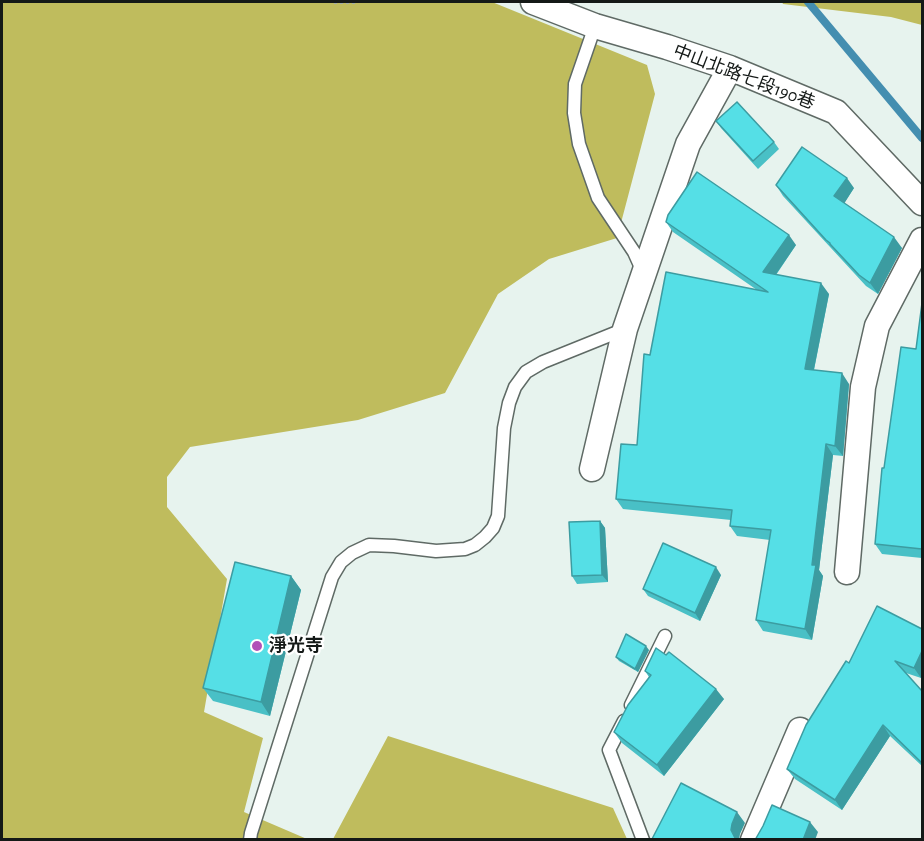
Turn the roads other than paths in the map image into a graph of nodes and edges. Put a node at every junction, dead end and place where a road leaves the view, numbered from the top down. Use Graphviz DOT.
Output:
graph roads {
  1 [pos="533,2"];
  2 [pos="595,26"];
  3 [pos="730,68"];
  4 [pos="922,203"];
  5 [pos="922,240"];
  6 [pos="644,273"];
  7 [pos="625,329"];
  8 [pos="592,468"];
  9 [pos="847,572"];
  10 [pos="665,636"];
  11 [pos="800,730"];
  12 [pos="250,840"];
  13 [pos="644,840"];
  14 [pos="753,840"];
  1 -- 2 [label="street, 中山北路七段190巷"];
  2 -- 3 [label="street, 中山北路七段190巷"];
  2 -- 6 [label="lane"];
  3 -- 4 [label="street, 中山北路七段190巷"];
  3 -- 6 [label="street"];
  5 -- 9 [label="street"];
  6 -- 7 [label="street"];
  7 -- 8 [label="street"];
  7 -- 12 [label="lane"];
  10 -- 13 [label="lane"];
  11 -- 14 [label="street"];
}
